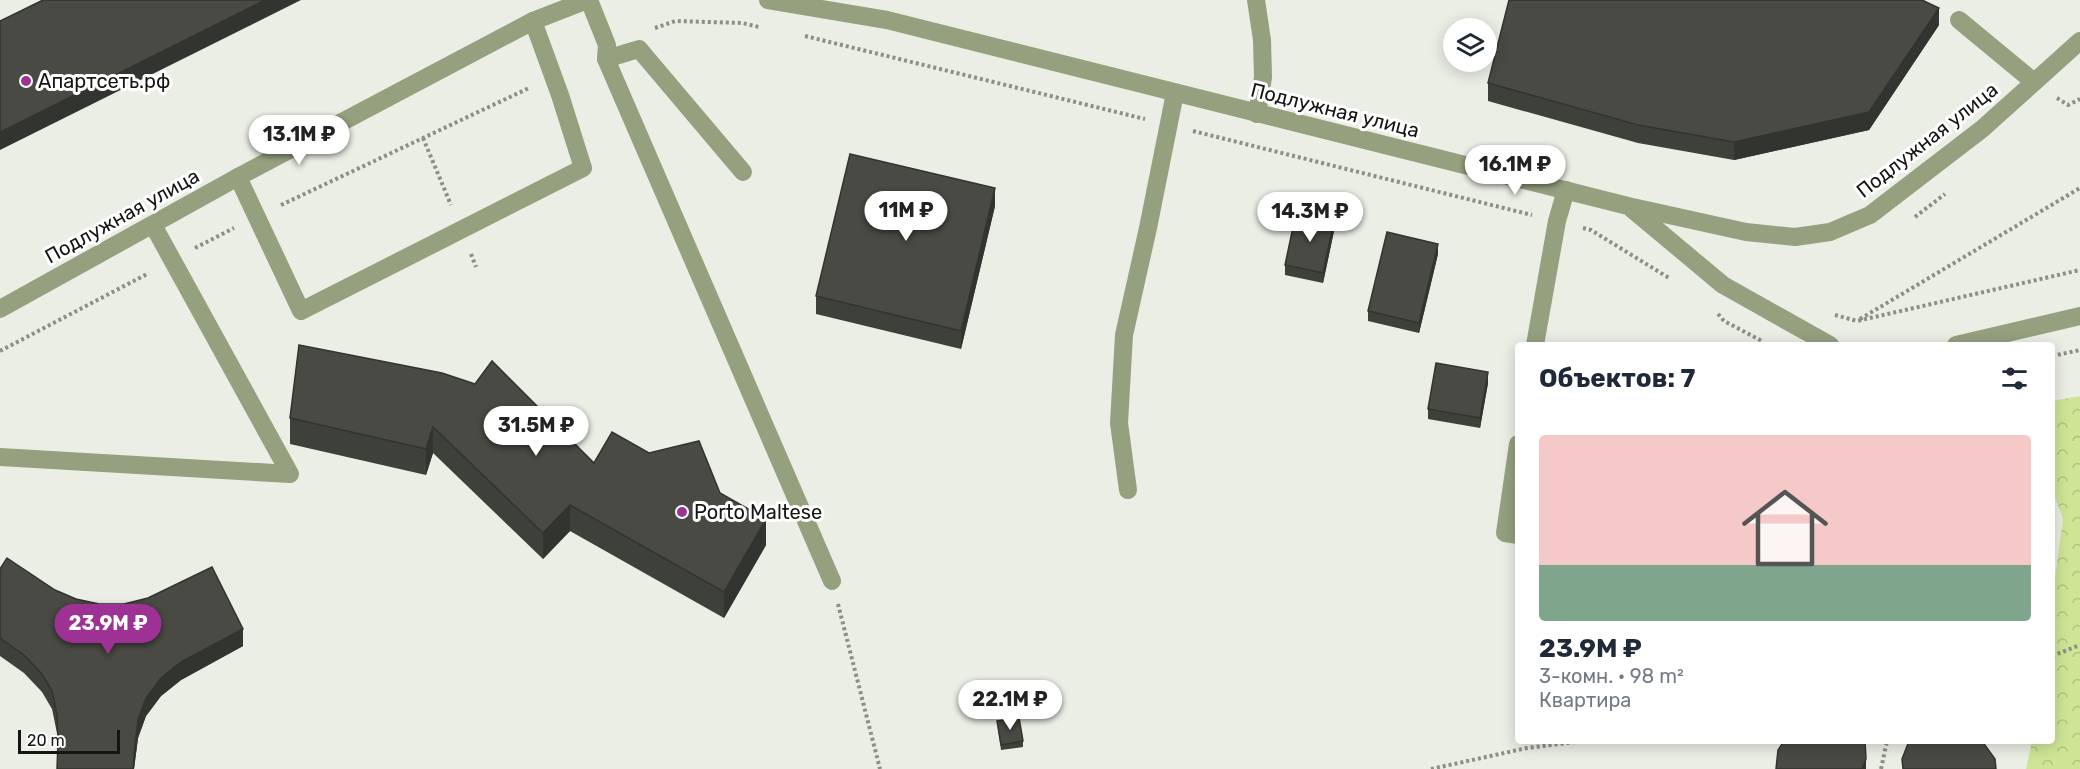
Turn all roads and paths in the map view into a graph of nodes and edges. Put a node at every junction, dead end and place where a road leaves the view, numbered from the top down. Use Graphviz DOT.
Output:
graph roads {
  1 [pos="588,0"];
  2 [pos="768,0"];
  3 [pos="1256,0"];
  4 [pos="1959,20"];
  5 [pos="533,21"];
  6 [pos="763,28"];
  7 [pos="652,29"];
  8 [pos="794,34"];
  9 [pos="2080,41"];
  10 [pos="606,59"];
  11 [pos="553,76"];
  12 [pos="2034,82"];
  13 [pos="1175,93"];
  14 [pos="1257,114"];
  15 [pos="1169,125"];
  16 [pos="743,172"];
  17 [pos="238,177"];
  18 [pos="1951,188"];
  19 [pos="2080,188"];
  20 [pos="1566,190"];
  21 [pos="1628,206"];
  22 [pos="256,216"];
  23 [pos="1557,221"];
  24 [pos="1906,223"];
  25 [pos="153,225"];
  26 [pos="172,260"];
  27 [pos="2080,270"];
  28 [pos="1671,279"];
  29 [pos="0,309"];
  30 [pos="1717,312"];
  31 [pos="1828,313"];
  32 [pos="2080,316"];
  33 [pos="1857,321"];
  34 [pos="1536,342"];
  35 [pos="1765,342"];
  36 [pos="1825,342"];
  37 [pos="1969,342"];
  38 [pos="2079,350"];
  39 [pos="0,351"];
  40 [pos="2055,355"];
  41 [pos="2080,357"];
  42 [pos="0,457"];
  43 [pos="1515,465"];
  44 [pos="1128,490"];
  45 [pos="1515,535"];
  46 [pos="832,581"];
  47 [pos="2080,645"];
  48 [pos="2055,655"];
  49 [pos="1559,744"];
  50 [pos="1886,744"];
  51 [pos="880,769"];
  52 [pos="1431,769"];
  53 [pos="1881,769"];
  1 -- 5 [label="street, Подлужная улица"];
  1 -- 10 [label="street"];
  2 -- 13 [label="street, Подлужная улица"];
  3 -- 14 [label="street"];
  4 -- 12 [label="street"];
  5 -- 11 [label="street"];
  5 -- 17 [label="street, Подлужная улица"];
  6 -- 7 [label="path"];
  8 -- 15 [label="path"];
  9 -- 12 [label="street, Подлужная улица"];
  10 -- 16 [label="street"];
  10 -- 46 [label="street"];
  11 -- 22 [label="path"];
  11 -- 22 [label="street"];
  12 -- 21 [label="street, Подлужная улица"];
  13 -- 14 [label="street, Подлужная улица"];
  13 -- 15 [label="street"];
  14 -- 20 [label="street, Подлужная улица"];
  15 -- 23 [label="path"];
  15 -- 44 [label="street"];
  17 -- 22 [label="street"];
  17 -- 25 [label="street, Подлужная улица"];
  18 -- 24 [label="path"];
  19 -- 33 [label="path"];
  20 -- 21 [label="street, Подлужная улица"];
  20 -- 23 [label="street"];
  21 -- 36 [label="street"];
  22 -- 26 [label="path"];
  23 -- 28 [label="path"];
  23 -- 34 [label="street"];
  25 -- 26 [label="street"];
  25 -- 29 [label="street, Подлужная улица"];
  26 -- 39 [label="path"];
  26 -- 42 [label="street"];
  27 -- 33 [label="path"];
  30 -- 35 [label="path"];
  31 -- 33 [label="path"];
  32 -- 37 [label="street"];
  38 -- 40 [label="path"];
  38 -- 41 [label="path"];
  43 -- 45 [label="street"];
  46 -- 51 [label="path"];
  47 -- 48 [label="path"];
  49 -- 52 [label="path"];
  50 -- 53 [label="path"];
}
